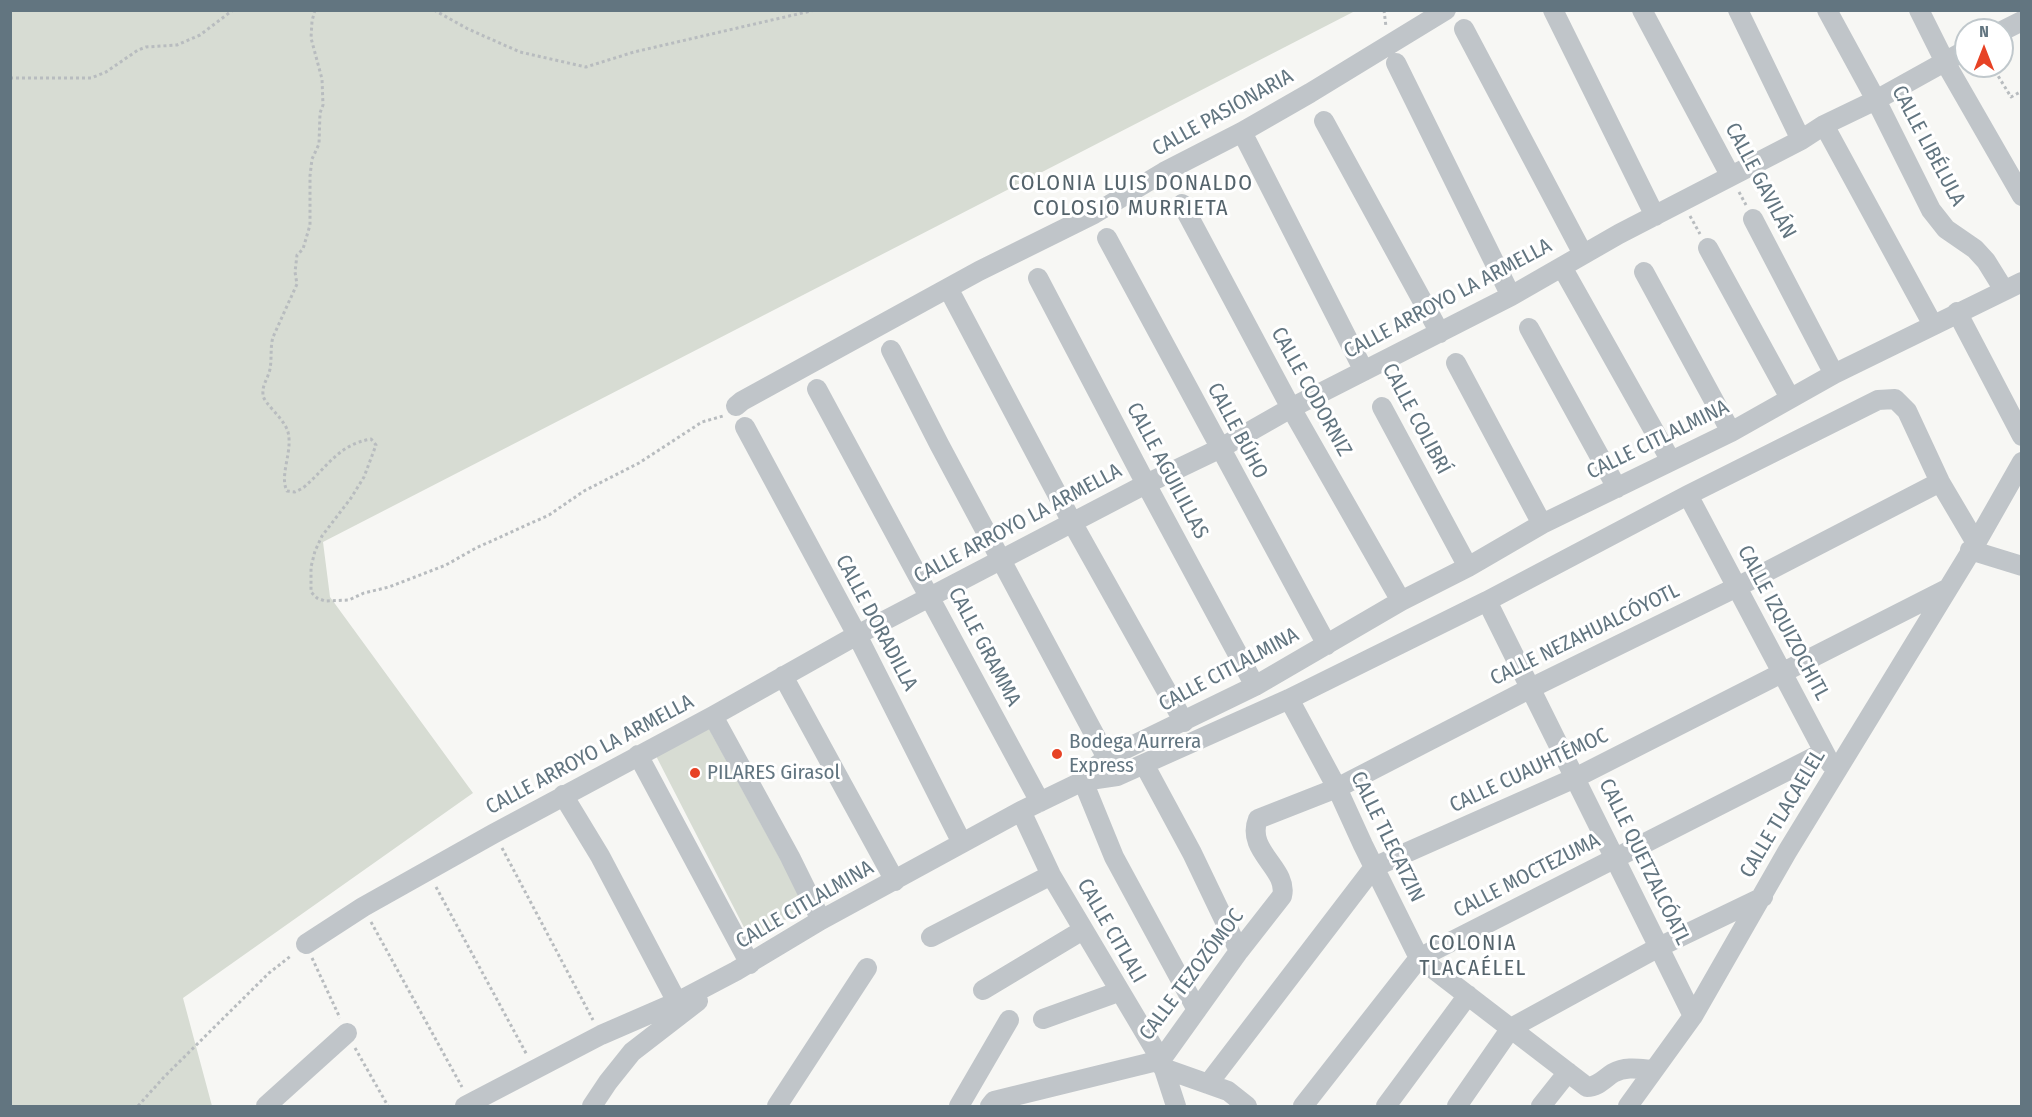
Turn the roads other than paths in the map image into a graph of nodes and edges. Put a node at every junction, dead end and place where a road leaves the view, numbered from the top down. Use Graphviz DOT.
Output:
graph roads {
  1 [pos="1446,10"];
  2 [pos="1553,10"];
  3 [pos="1642,10"];
  4 [pos="1738,10"];
  5 [pos="1827,10"];
  6 [pos="1919,10"];
  7 [pos="2017,10"];
  8 [pos="2022,20"];
  9 [pos="1464,29"];
  10 [pos="1954,57"];
  11 [pos="1945,62"];
  12 [pos="1396,63"];
  13 [pos="1876,100"];
  14 [pos="1324,121"];
  15 [pos="1824,125"];
  16 [pos="1242,132"];
  17 [pos="1801,140"];
  18 [pos="1730,175"];
  19 [pos="2022,196"];
  20 [pos="1182,204"];
  21 [pos="1655,216"];
  22 [pos="1753,219"];
  23 [pos="1107,238"];
  24 [pos="1708,248"];
  25 [pos="1583,254"];
  26 [pos="1562,267"];
  27 [pos="1644,272"];
  28 [pos="1038,278"];
  29 [pos="2013,286"];
  30 [pos="948,288"];
  31 [pos="1511,296"];
  32 [pos="1957,312"];
  33 [pos="1933,325"];
  34 [pos="1529,328"];
  35 [pos="1440,333"];
  36 [pos="891,350"];
  37 [pos="1456,363"];
  38 [pos="1364,371"];
  39 [pos="1834,374"];
  40 [pos="817,389"];
  41 [pos="1790,398"];
  42 [pos="1382,407"];
  43 [pos="1291,408"];
  44 [pos="730,411"];
  45 [pos="745,427"];
  46 [pos="1731,432"];
  47 [pos="2022,436"];
  48 [pos="1219,449"];
  49 [pos="1671,461"];
  50 [pos="2022,462"];
  51 [pos="1940,482"];
  52 [pos="1146,484"];
  53 [pos="1617,488"];
  54 [pos="1688,495"];
  55 [pos="1073,524"];
  56 [pos="1542,524"];
  57 [pos="1973,547"];
  58 [pos="1002,561"];
  59 [pos="2022,566"];
  60 [pos="1468,567"];
  61 [pos="1737,587"];
  62 [pos="1947,589"];
  63 [pos="930,597"];
  64 [pos="1401,601"];
  65 [pos="1487,601"];
  66 [pos="857,635"];
  67 [pos="1327,645"];
  68 [pos="1782,673"];
  69 [pos="783,676"];
  70 [pos="1255,686"];
  71 [pos="1531,688"];
  72 [pos="1289,699"];
  73 [pos="713,716"];
  74 [pos="1184,722"];
  75 [pos="1824,752"];
  76 [pos="638,755"];
  77 [pos="1107,758"];
  78 [pos="1144,764"];
  79 [pos="1835,773"];
  80 [pos="1575,778"];
  81 [pos="1083,781"];
  82 [pos="1337,788"];
  83 [pos="563,795"];
  84 [pos="1040,802"];
  85 [pos="1021,811"];
  86 [pos="1254,829"];
  87 [pos="962,843"];
  88 [pos="1615,858"];
  89 [pos="1374,867"];
  90 [pos="1051,875"];
  91 [pos="895,881"];
  92 [pos="1762,897"];
  93 [pos="820,920"];
  94 [pos="1083,930"];
  95 [pos="931,937"];
  96 [pos="306,944"];
  97 [pos="1659,947"];
  98 [pos="1239,951"];
  99 [pos="1419,958"];
  100 [pos="743,968"];
  101 [pos="867,968"];
  102 [pos="983,990"];
  103 [pos="1119,992"];
  104 [pos="1468,995"];
  105 [pos="677,1002"];
  106 [pos="1197,1010"];
  107 [pos="1693,1016"];
  108 [pos="1043,1019"];
  109 [pos="1010,1020"];
  110 [pos="1511,1028"];
  111 [pos="347,1033"];
  112 [pos="1162,1064"];
  113 [pos="1653,1070"];
  114 [pos="1568,1072"];
  115 [pos="1208,1084"];
  116 [pos="468,1105"];
  117 [pos="266,1107"];
  118 [pos="592,1107"];
  119 [pos="777,1107"];
  120 [pos="959,1107"];
  121 [pos="990,1107"];
  122 [pos="1176,1107"];
  123 [pos="1247,1107"];
  124 [pos="1303,1107"];
  125 [pos="1386,1107"];
  126 [pos="1457,1107"];
  127 [pos="1541,1107"];
  128 [pos="1628,1107"];
  1 -- 16 [label="street, CALLE PASIONARIA"];
  2 -- 21 [label="street"];
  3 -- 18 [label="street, CALLE GAVILÁN"];
  4 -- 17 [label="street"];
  5 -- 13 [label="street, CALLE LIBÉLULA"];
  6 -- 11 [label="street"];
  7 -- 8 [label="street"];
  9 -- 25 [label="street"];
  10 -- 11 [label="street, CALLE ARROYO LA ARMELLA"];
  11 -- 13 [label="street, CALLE ARROYO LA ARMELLA"];
  11 -- 19 [label="street"];
  12 -- 31 [label="street"];
  13 -- 15 [label="street, CALLE ARROYO LA ARMELLA"];
  13 -- 29 [label="street, CALLE LIBÉLULA"];
  14 -- 35 [label="street"];
  15 -- 17 [label="street, CALLE ARROYO LA ARMELLA"];
  15 -- 33 [label="street"];
  16 -- 30 [label="street, CALLE PASIONARIA"];
  16 -- 38 [label="street, CALLE COLIBRÍ"];
  17 -- 18 [label="street, CALLE ARROYO LA ARMELLA"];
  18 -- 21 [label="street, CALLE ARROYO LA ARMELLA"];
  20 -- 43 [label="street, CALLE CODORNIZ"];
  21 -- 25 [label="street, CALLE ARROYO LA ARMELLA"];
  22 -- 39 [label="street, CALLE GAVILÁN"];
  23 -- 48 [label="street, CALLE BÚHO"];
  24 -- 41 [label="street"];
  25 -- 26 [label="street, CALLE ARROYO LA ARMELLA"];
  26 -- 31 [label="street, CALLE ARROYO LA ARMELLA"];
  26 -- 49 [label="street"];
  27 -- 46 [label="street"];
  28 -- 52 [label="street, CALLE AGUILILLAS"];
  29 -- 32 [label="street, CALLE CITLALMINA"];
  30 -- 44 [label="street, CALLE PASIONARIA"];
  30 -- 55 [label="street"];
  31 -- 35 [label="street, CALLE ARROYO LA ARMELLA"];
  32 -- 33 [label="street, CALLE CITLALMINA"];
  32 -- 47 [label="street"];
  33 -- 39 [label="street, CALLE CITLALMINA"];
  34 -- 53 [label="street"];
  35 -- 38 [label="street, CALLE ARROYO LA ARMELLA"];
  36 -- 58 [label="street"];
  37 -- 56 [label="street"];
  38 -- 43 [label="street, CALLE ARROYO LA ARMELLA"];
  39 -- 41 [label="street, CALLE CITLALMINA"];
  40 -- 63 [label="street, CALLE GRAMMA"];
  41 -- 46 [label="street, CALLE CITLALMINA"];
  42 -- 60 [label="street, CALLE COLIBRÍ"];
  43 -- 48 [label="street, CALLE ARROYO LA ARMELLA"];
  43 -- 64 [label="street, CALLE CODORNIZ"];
  45 -- 66 [label="street, CALLE DORADILLA"];
  46 -- 49 [label="street, CALLE CITLALMINA"];
  48 -- 52 [label="street, CALLE ARROYO LA ARMELLA"];
  48 -- 67 [label="street, CALLE BÚHO"];
  49 -- 53 [label="street, CALLE CITLALMINA"];
  50 -- 57 [label="street, CALLE TLACAELEL"];
  51 -- 54 [label="street"];
  51 -- 57 [label="street"];
  51 -- 61 [label="street, CALLE NEZAHUALCÓYOTL"];
  52 -- 55 [label="street, CALLE ARROYO LA ARMELLA"];
  52 -- 70 [label="street, CALLE AGUILILLAS"];
  53 -- 56 [label="street, CALLE CITLALMINA"];
  54 -- 61 [label="street, CALLE IZQUIZOCHITL"];
  54 -- 65 [label="street"];
  55 -- 58 [label="street, CALLE ARROYO LA ARMELLA"];
  55 -- 74 [label="street"];
  56 -- 60 [label="street, CALLE CITLALMINA"];
  57 -- 59 [label="street"];
  57 -- 62 [label="street, CALLE TLACAELEL"];
  58 -- 63 [label="street, CALLE ARROYO LA ARMELLA"];
  58 -- 77 [label="street"];
  60 -- 64 [label="street, CALLE CITLALMINA"];
  61 -- 68 [label="street, CALLE IZQUIZOCHITL"];
  61 -- 71 [label="street, CALLE NEZAHUALCÓYOTL"];
  62 -- 68 [label="street, CALLE CUAUHTÉMOC"];
  62 -- 79 [label="street, CALLE TLACAELEL"];
  63 -- 66 [label="street, CALLE ARROYO LA ARMELLA"];
  63 -- 84 [label="street, CALLE GRAMMA"];
  64 -- 67 [label="street, CALLE CITLALMINA"];
  65 -- 71 [label="street, CALLE QUETZALCÓATL"];
  65 -- 72 [label="street"];
  66 -- 69 [label="street, CALLE ARROYO LA ARMELLA"];
  66 -- 87 [label="street, CALLE DORADILLA"];
  67 -- 70 [label="street, CALLE CITLALMINA"];
  68 -- 75 [label="street, CALLE IZQUIZOCHITL"];
  68 -- 80 [label="street, CALLE CUAUHTÉMOC"];
  69 -- 73 [label="street, CALLE ARROYO LA ARMELLA"];
  69 -- 91 [label="street"];
  70 -- 74 [label="street, CALLE CITLALMINA"];
  71 -- 80 [label="street, CALLE QUETZALCÓATL"];
  71 -- 82 [label="street, CALLE NEZAHUALCÓYOTL"];
  72 -- 78 [label="street"];
  72 -- 82 [label="street, CALLE TLECATZIN"];
  73 -- 76 [label="street, CALLE ARROYO LA ARMELLA"];
  73 -- 93 [label="street"];
  74 -- 77 [label="street, CALLE CITLALMINA"];
  75 -- 79 [label="street, CALLE IZQUIZOCHITL"];
  75 -- 88 [label="street, CALLE MOCTEZUMA"];
  76 -- 83 [label="street, CALLE ARROYO LA ARMELLA"];
  76 -- 100 [label="street"];
  77 -- 81 [label="street, CALLE CITLALMINA"];
  78 -- 81 [label="street"];
  78 -- 98 [label="street"];
  79 -- 92 [label="street, CALLE TLACAELEL"];
  80 -- 88 [label="street, CALLE QUETZALCÓATL"];
  80 -- 89 [label="street, CALLE CUAUHTÉMOC"];
  81 -- 84 [label="street, CALLE CITLALMINA"];
  81 -- 106 [label="street"];
  82 -- 86 [label="street, CALLE NEZAHUALCÓYOTL"];
  82 -- 89 [label="street, CALLE TLECATZIN"];
  83 -- 96 [label="street, CALLE ARROYO LA ARMELLA"];
  83 -- 105 [label="street"];
  84 -- 85 [label="street, CALLE CITLALMINA"];
  85 -- 87 [label="street, CALLE CITLALMINA"];
  85 -- 90 [label="street, CALLE CITLALI"];
  86 -- 98 [label="street, CALLE TEZOZÓMOC"];
  87 -- 91 [label="street, CALLE CITLALMINA"];
  88 -- 97 [label="street, CALLE QUETZALCÓATL"];
  88 -- 99 [label="street, CALLE MOCTEZUMA"];
  89 -- 99 [label="street, CALLE TLECATZIN"];
  89 -- 115 [label="street, CALLE CUAUHTÉMOC"];
  90 -- 94 [label="street, CALLE CITLALI"];
  90 -- 95 [label="street"];
  91 -- 93 [label="street, CALLE CITLALMINA"];
  92 -- 97 [label="street"];
  92 -- 107 [label="street, CALLE TLACAELEL"];
  93 -- 100 [label="street, CALLE CITLALMINA"];
  94 -- 102 [label="street"];
  94 -- 103 [label="street, CALLE CITLALI"];
  97 -- 107 [label="street, CALLE QUETZALCÓATL"];
  97 -- 110 [label="street"];
  98 -- 106 [label="street, CALLE TEZOZÓMOC"];
  99 -- 104 [label="street, CALLE TLECATZIN"];
  99 -- 124 [label="street, CALLE MOCTEZUMA"];
  100 -- 105 [label="street, CALLE CITLALMINA"];
  100 -- 118 [label="street"];
  101 -- 119 [label="street"];
  103 -- 108 [label="street"];
  103 -- 112 [label="street, CALLE CITLALI"];
  104 -- 110 [label="street, CALLE TLECATZIN"];
  104 -- 125 [label="street"];
  105 -- 116 [label="street, CALLE CITLALMINA"];
  106 -- 112 [label="street, CALLE TEZOZÓMOC"];
  107 -- 113 [label="street, CALLE TLACAELEL"];
  109 -- 120 [label="street"];
  110 -- 114 [label="street, CALLE TLECATZIN"];
  110 -- 126 [label="street"];
  111 -- 117 [label="street"];
  112 -- 115 [label="street"];
  112 -- 121 [label="street, CALLE TEZOZÓMOC"];
  112 -- 122 [label="street, CALLE CITLALI"];
  113 -- 114 [label="street, CALLE TLECATZIN"];
  113 -- 128 [label="street, CALLE TLACAELEL"];
  114 -- 127 [label="street"];
  115 -- 123 [label="street"];
}
